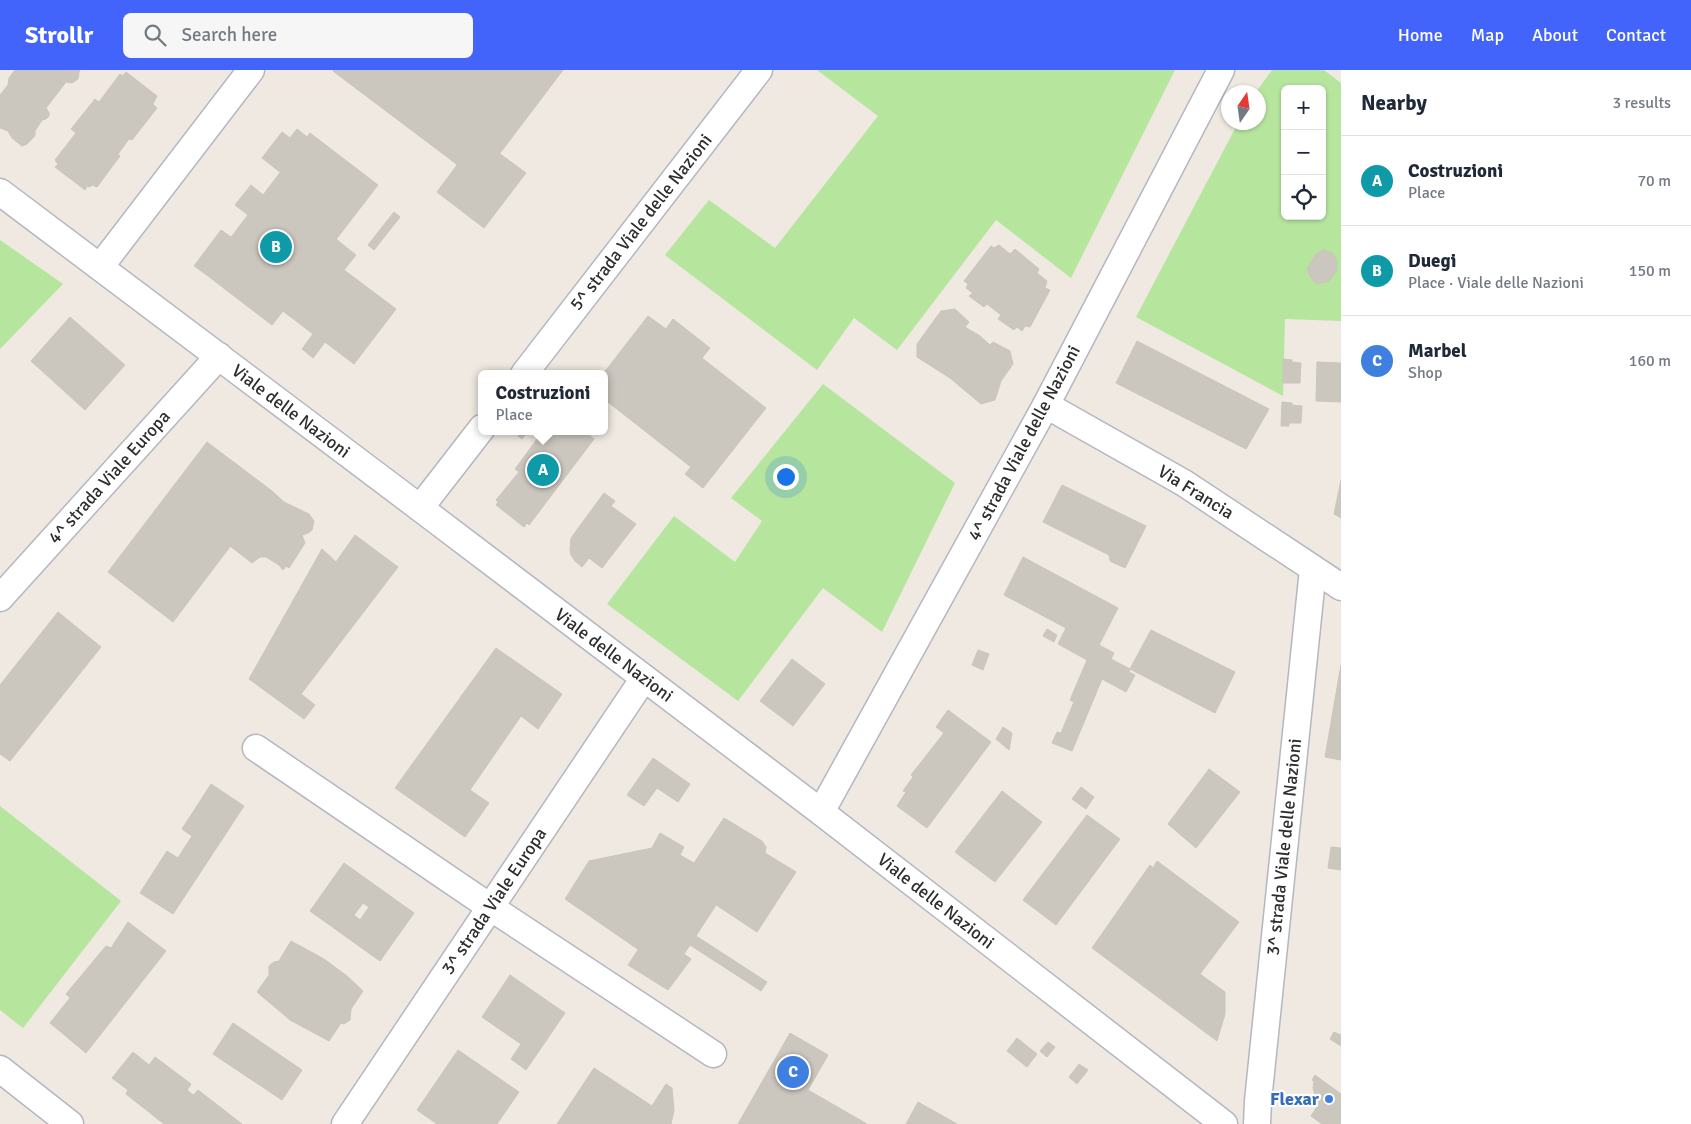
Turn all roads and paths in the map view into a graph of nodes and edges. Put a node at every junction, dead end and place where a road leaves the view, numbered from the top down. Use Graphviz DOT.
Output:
graph roads {
  1 [pos="251,70"];
  2 [pos="759,70"];
  3 [pos="1221,70"];
  4 [pos="0,192"];
  5 [pos="100,267"];
  6 [pos="219,356"];
  7 [pos="527,370"];
  8 [pos="1046,405"];
  9 [pos="478,433"];
  10 [pos="420,508"];
  11 [pos="1313,569"];
  12 [pos="1341,587"];
  13 [pos="0,598"];
  14 [pos="644,678"];
  15 [pos="256,748"];
  16 [pos="822,812"];
  17 [pos="490,907"];
  18 [pos="714,1054"];
  19 [pos="0,1069"];
  20 [pos="1217,1122"];
  21 [pos="70,1124"];
  22 [pos="345,1124"];
  23 [pos="1257,1124"];
  1 -- 5 [label="street"];
  2 -- 7 [label="street, 5^ strada Viale delle Nazioni"];
  3 -- 8 [label="street, 4^ strada Viale delle Nazioni"];
  4 -- 5 [label="street, Viale delle Nazioni"];
  5 -- 6 [label="street, Viale delle Nazioni"];
  6 -- 10 [label="street, Viale delle Nazioni"];
  6 -- 13 [label="street, 4^ strada Viale Europa"];
  8 -- 11 [label="street, Via Francia"];
  8 -- 16 [label="street, 4^ strada Viale delle Nazioni"];
  9 -- 10 [label="street"];
  10 -- 14 [label="street, Viale delle Nazioni"];
  11 -- 12 [label="street, Via Francia"];
  11 -- 23 [label="street, 3^ strada Viale delle Nazioni"];
  14 -- 16 [label="street, Viale delle Nazioni"];
  14 -- 17 [label="street, 3^ strada Viale Europa"];
  15 -- 17 [label="street"];
  16 -- 20 [label="street, Viale delle Nazioni"];
  17 -- 18 [label="street"];
  17 -- 22 [label="street, 3^ strada Viale Europa"];
  19 -- 21 [label="street"];
}
